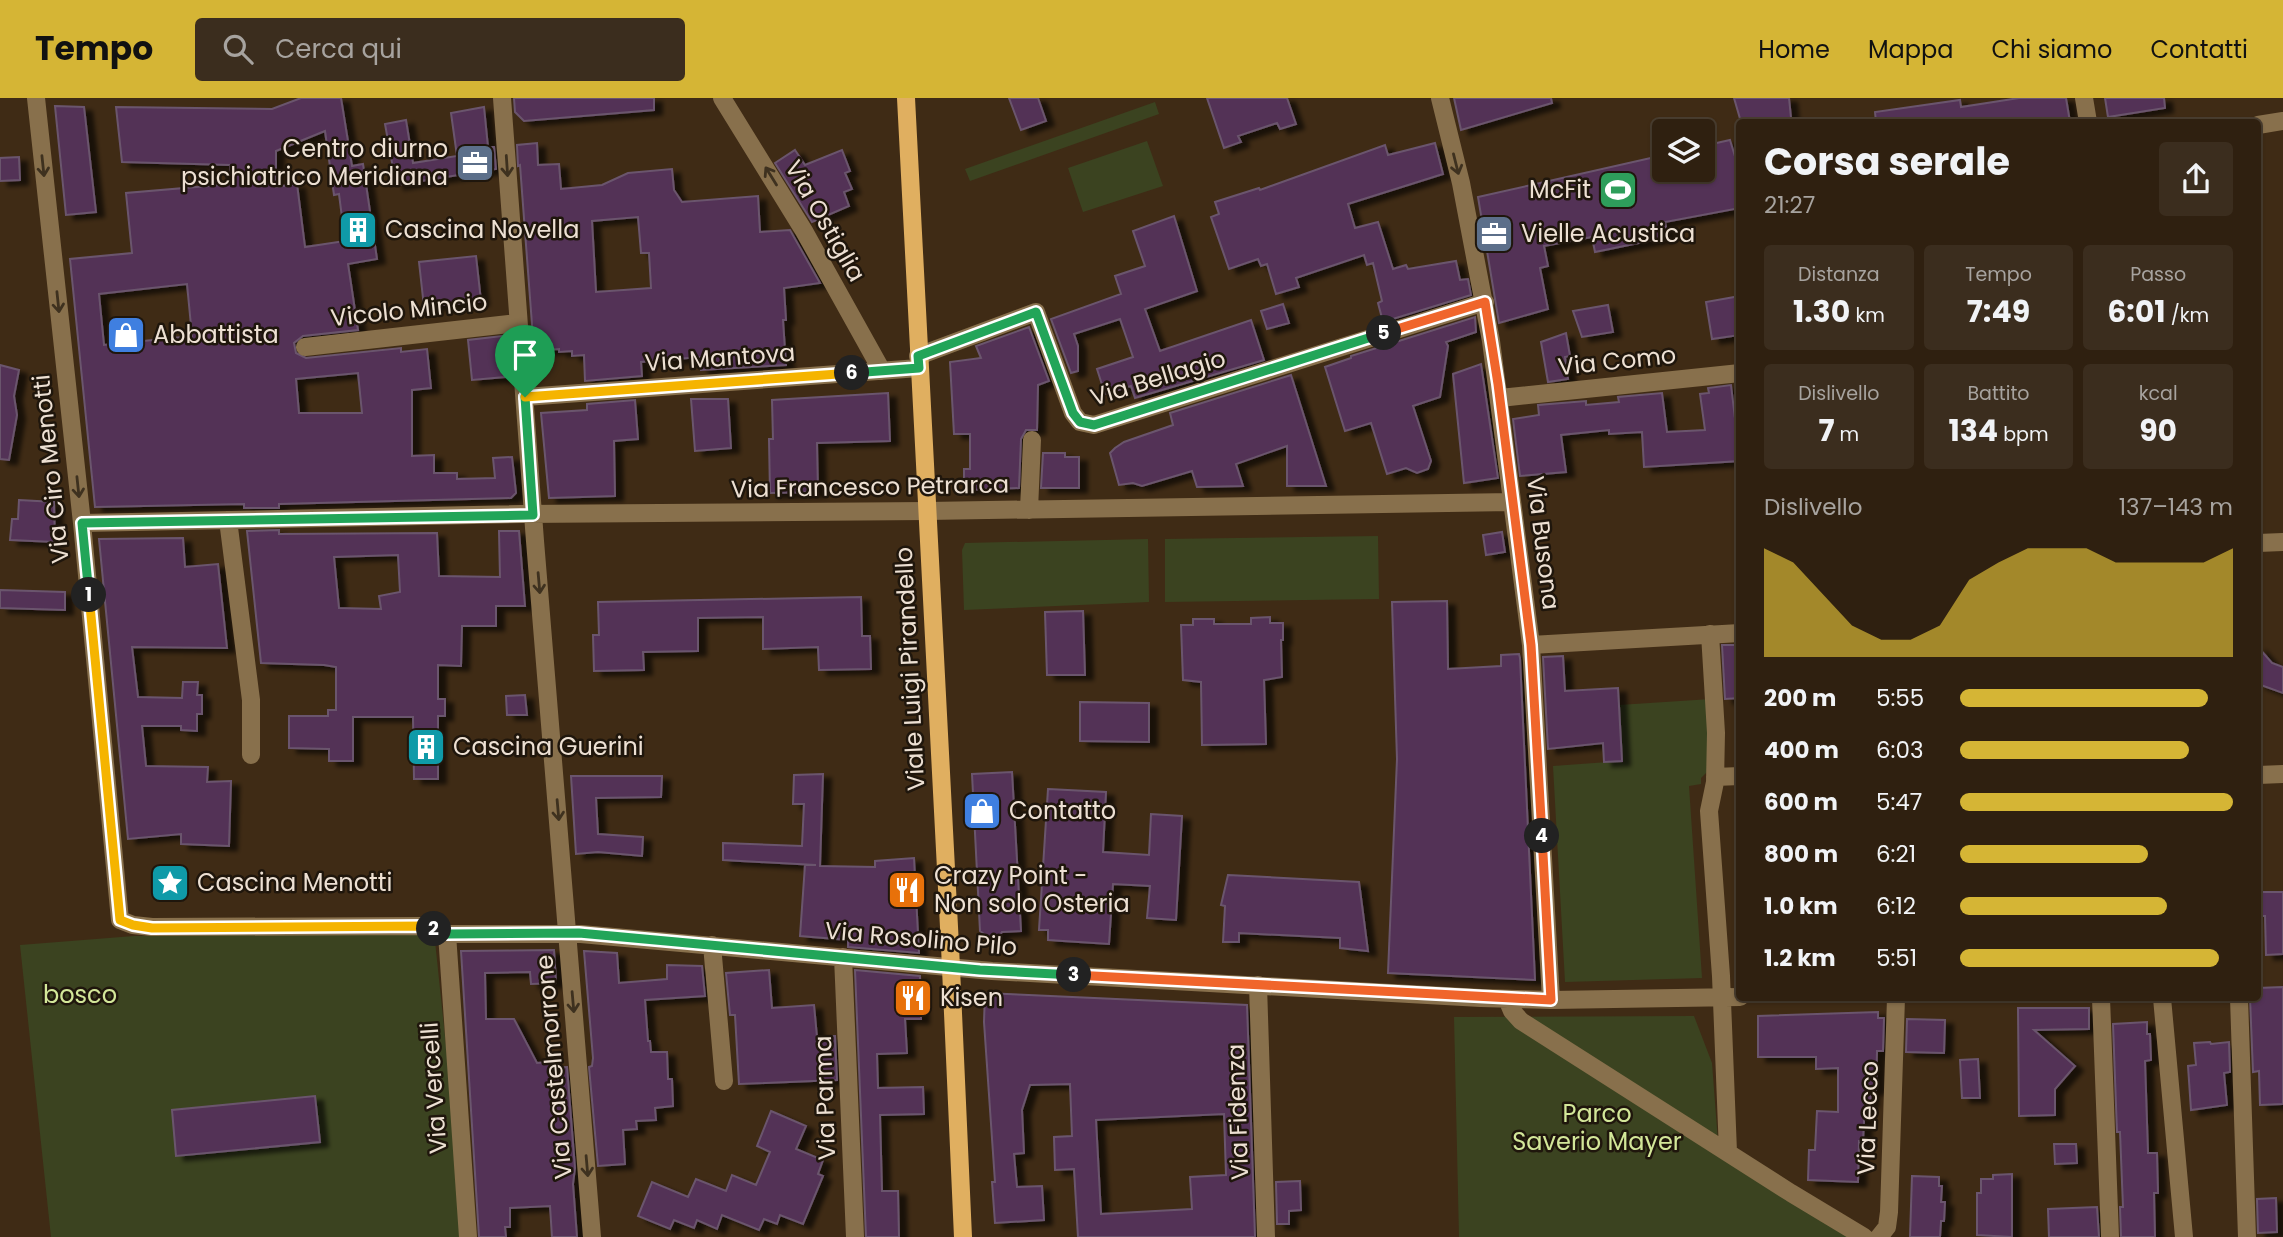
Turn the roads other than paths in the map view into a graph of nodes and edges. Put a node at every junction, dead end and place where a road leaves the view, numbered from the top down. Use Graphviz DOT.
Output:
graph roads {
  1 [pos="36,98"];
  2 [pos="502,98"];
  3 [pos="722,98"];
  4 [pos="905,98"];
  5 [pos="1440,98"];
  6 [pos="2084,98"];
  7 [pos="2088,119"];
  8 [pos="2283,121"];
  9 [pos="2261,125"];
  10 [pos="1485,302"];
  11 [pos="518,323"];
  12 [pos="305,347"];
  13 [pos="919,362"];
  14 [pos="882,370"];
  15 [pos="1736,373"];
  16 [pos="525,397"];
  17 [pos="1500,398"];
  18 [pos="1032,440"];
  19 [pos="1512,502"];
  20 [pos="1029,510"];
  21 [pos="927,511"];
  22 [pos="533,515"];
  23 [pos="228,520"];
  24 [pos="82,523"];
  25 [pos="2283,542"];
  26 [pos="2261,543"];
  27 [pos="1736,633"];
  28 [pos="1710,634"];
  29 [pos="1531,645"];
  30 [pos="251,755"];
  31 [pos="2283,774"];
  32 [pos="2261,775"];
  33 [pos="1736,776"];
  34 [pos="1715,778"];
  35 [pos="120,920"];
  36 [pos="447,934"];
  37 [pos="567,934"];
  38 [pos="712,945"];
  39 [pos="843,957"];
  40 [pos="951,967"];
  41 [pos="1258,985"];
  42 [pos="1736,996"];
  43 [pos="1721,997"];
  44 [pos="1507,999"];
  45 [pos="1551,1000"];
  46 [pos="1896,1001"];
  47 [pos="2101,1001"];
  48 [pos="2162,1001"];
  49 [pos="2239,1001"];
  50 [pos="724,1081"];
  51 [pos="1728,1152"];
  52 [pos="468,1237"];
  53 [pos="593,1237"];
  54 [pos="855,1237"];
  55 [pos="963,1237"];
  56 [pos="1266,1237"];
  57 [pos="1864,1237"];
  58 [pos="1879,1237"];
  59 [pos="2110,1237"];
  60 [pos="2184,1237"];
  61 [pos="2247,1237"];
  1 -- 24 [label="street, Via Ciro Menotti, one-way"];
  2 -- 11 [label="street, Via Castelmorrone, one-way"];
  14 -- 3 [label="street, Via Ostiglia, one-way"];
  4 -- 13 [label="main road, Viale Luigi Pirandello"];
  5 -- 10 [label="street, Via Busona, one-way"];
  6 -- 7 [label="street"];
  8 -- 9 [label="street"];
  10 -- 13 [label="street, Via Bellagio"];
  10 -- 17 [label="street, Via Busona"];
  11 -- 12 [label="street, Vicolo Mincio"];
  11 -- 16 [label="street, Via Castelmorrone"];
  13 -- 14 [label="street, Via Mantova"];
  13 -- 21 [label="main road, Viale Luigi Pirandello"];
  14 -- 16 [label="street, Via Mantova"];
  15 -- 17 [label="street, Via Como"];
  16 -- 22 [label="street, Via Castelmorrone"];
  17 -- 19 [label="street, Via Busona"];
  18 -- 20 [label="street"];
  19 -- 20 [label="street, Via Francesco Petrarca"];
  19 -- 29 [label="street, Via Busona"];
  20 -- 21 [label="street, Via Francesco Petrarca"];
  21 -- 22 [label="street, Via Francesco Petrarca"];
  21 -- 40 [label="main road, Viale Luigi Pirandello"];
  22 -- 23 [label="street, Via Francesco Petrarca"];
  22 -- 37 [label="street, Via Castelmorrone, one-way"];
  23 -- 24 [label="street, Via Francesco Petrarca"];
  23 -- 30 [label="street"];
  24 -- 35 [label="street, Via Ciro Menotti"];
  25 -- 26 [label="street"];
  27 -- 28 [label="street"];
  28 -- 29 [label="street"];
  28 -- 34 [label="street"];
  29 -- 45 [label="street, Via Busona"];
  31 -- 32 [label="street"];
  33 -- 34 [label="street"];
  34 -- 43 [label="street"];
  35 -- 36 [label="street, Via Rosolino Pilo"];
  36 -- 37 [label="street, Via Rosolino Pilo"];
  36 -- 52 [label="street, Via Vercelli"];
  37 -- 38 [label="street, Via Rosolino Pilo"];
  37 -- 53 [label="street, Via Castelmorrone, one-way"];
  38 -- 39 [label="street, Via Rosolino Pilo"];
  38 -- 50 [label="street"];
  39 -- 40 [label="street, Via Rosolino Pilo"];
  39 -- 54 [label="street, Via Parma"];
  40 -- 41 [label="street, Via Rosolino Pilo"];
  40 -- 55 [label="main road, Viale Luigi Pirandello"];
  41 -- 44 [label="street, Via Rosolino Pilo"];
  41 -- 56 [label="street, Via Fidenza"];
  42 -- 43 [label="street, Via Rosolino Pilo"];
  43 -- 45 [label="street, Via Rosolino Pilo"];
  43 -- 51 [label="street"];
  44 -- 45 [label="street, Via Rosolino Pilo"];
  44 -- 51 [label="street"];
  46 -- 58 [label="street, Via Lecco"];
  47 -- 59 [label="street"];
  48 -- 60 [label="street"];
  49 -- 61 [label="street"];
  51 -- 57 [label="street"];
}
